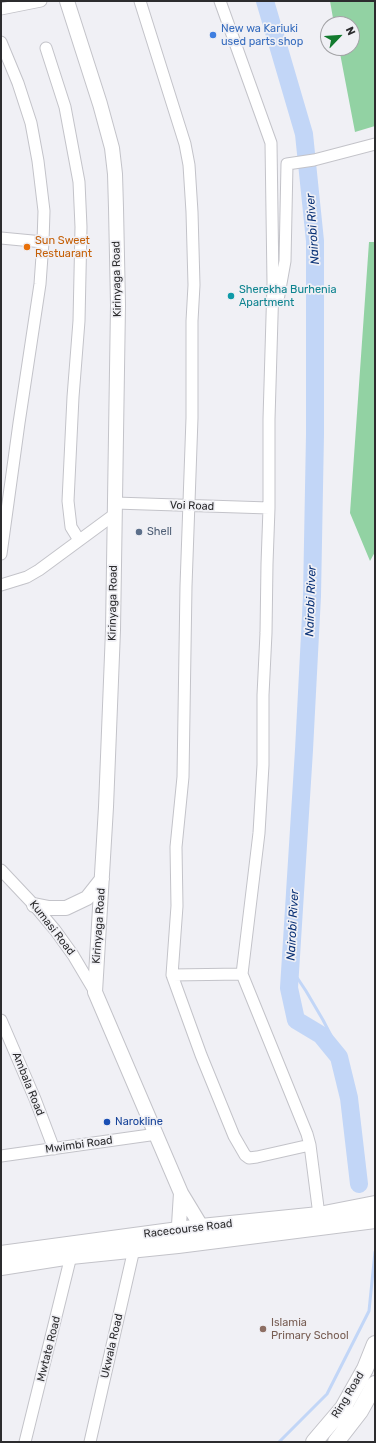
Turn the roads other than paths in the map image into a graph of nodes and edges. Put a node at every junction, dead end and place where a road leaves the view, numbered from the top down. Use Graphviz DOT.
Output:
graph roads {
  1 [pos="41,1"];
  2 [pos="67,1"];
  3 [pos="140,1"];
  4 [pos="220,1"];
  5 [pos="1,9"];
  6 [pos="1,42"];
  7 [pos="46,48"];
  8 [pos="375,144"];
  9 [pos="1,238"];
  10 [pos="44,242"];
  11 [pos="271,333"];
  12 [pos="189,506"];
  13 [pos="115,508"];
  14 [pos="269,508"];
  15 [pos="79,540"];
  16 [pos="1,554"];
  17 [pos="1,585"];
  18 [pos="1,870"];
  19 [pos="102,879"];
  20 [pos="34,905"];
  21 [pos="242,974"];
  22 [pos="172,975"];
  23 [pos="95,992"];
  24 [pos="1,1020"];
  25 [pos="157,1134"];
  26 [pos="310,1144"];
  27 [pos="54,1148"];
  28 [pos="1,1156"];
  29 [pos="181,1193"];
  30 [pos="375,1204"];
  31 [pos="319,1215"];
  32 [pos="375,1220"];
  33 [pos="202,1227"];
  34 [pos="178,1238"];
  35 [pos="210,1241"];
  36 [pos="134,1249"];
  37 [pos="71,1256"];
  38 [pos="1,1266"];
  39 [pos="375,1344"];
  40 [pos="375,1384"];
  41 [pos="25,1442"];
  42 [pos="90,1442"];
  43 [pos="314,1442"];
  44 [pos="336,1442"];
  1 -- 5 [label="street"];
  2 -- 13 [label="street, Kirinyaga Road"];
  3 -- 12 [label="street"];
  4 -- 11 [label="street"];
  6 -- 10 [label="street"];
  7 -- 15 [label="street"];
  8 -- 11 [label="street"];
  9 -- 10 [label="street"];
  10 -- 16 [label="street"];
  11 -- 14 [label="street"];
  12 -- 13 [label="street, Voi Road"];
  12 -- 14 [label="street, Voi Road"];
  12 -- 22 [label="street"];
  13 -- 15 [label="street"];
  13 -- 19 [label="street, Kirinyaga Road"];
  14 -- 21 [label="street"];
  15 -- 17 [label="street"];
  18 -- 20 [label="street, Kumasi Road"];
  19 -- 20 [label="street"];
  19 -- 23 [label="street, Kirinyaga Road"];
  20 -- 23 [label="street, Kumasi Road"];
  21 -- 22 [label="street"];
  21 -- 26 [label="street"];
  22 -- 26 [label="street"];
  23 -- 25 [label="street, Kirinyaga Road"];
  24 -- 27 [label="street, Ambala Road"];
  25 -- 27 [label="street, Mwimbi Road"];
  25 -- 29 [label="street, Kirinyaga Road"];
  26 -- 31 [label="street"];
  27 -- 28 [label="street, Mwimbi Road"];
  29 -- 33 [label="street, Kirinyaga Road"];
  29 -- 34 [label="street"];
  30 -- 31 [label="main road, Racecourse Road"];
  31 -- 33 [label="main road, Racecourse Road"];
  32 -- 35 [label="main road, Racecourse Road"];
  33 -- 34 [label="main road, Racecourse Road"];
  33 -- 35 [label="street, Kirinyaga Road"];
  34 -- 35 [label="main road, Racecourse Road"];
  34 -- 36 [label="main road, Racecourse Road"];
  34 -- 38 [label="main road, Racecourse Road"];
  36 -- 37 [label="main road, Racecourse Road"];
  36 -- 42 [label="street, Ukwala Road"];
  37 -- 38 [label="main road, Racecourse Road"];
  37 -- 41 [label="street, Mwtate Road"];
  39 -- 43 [label="main road, Ring Road"];
  40 -- 44 [label="main road, Ring Road"];
}
